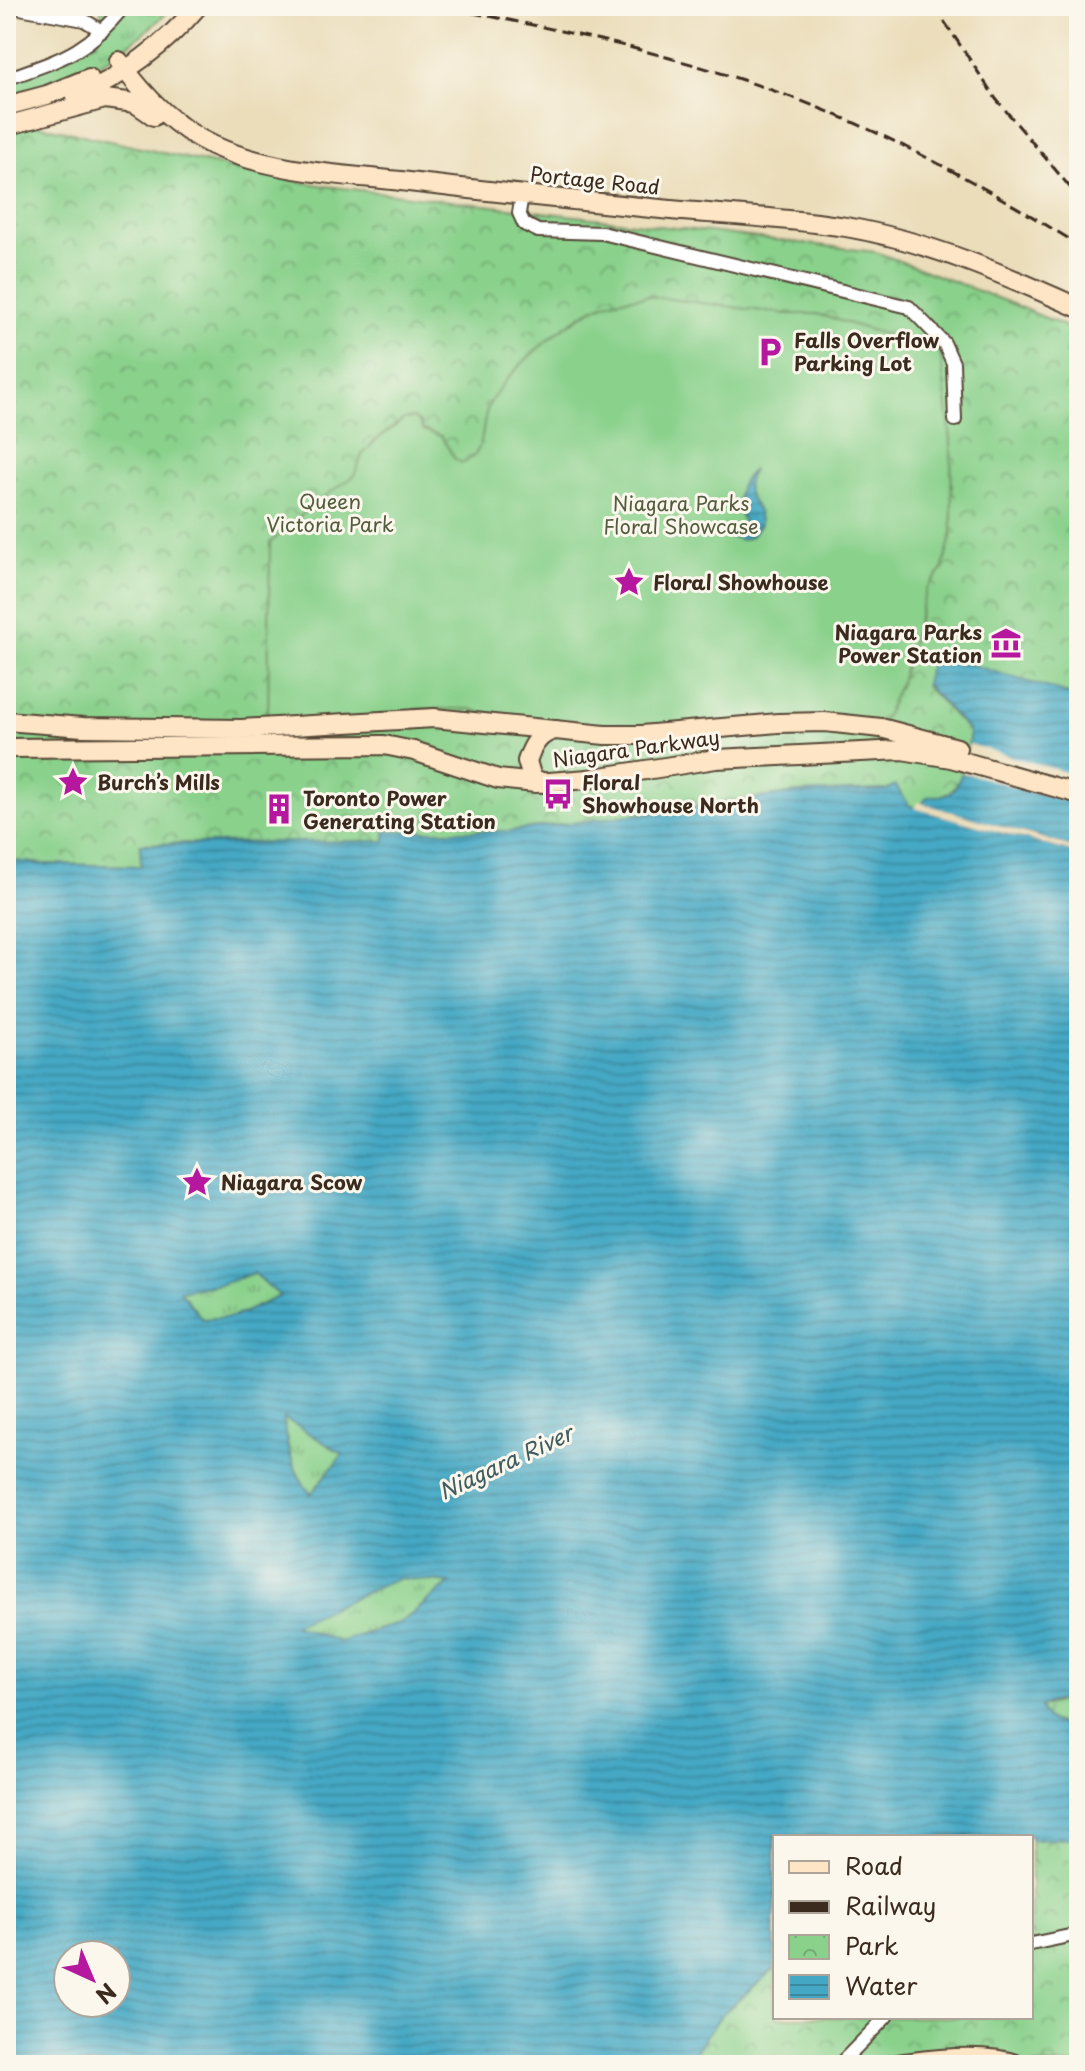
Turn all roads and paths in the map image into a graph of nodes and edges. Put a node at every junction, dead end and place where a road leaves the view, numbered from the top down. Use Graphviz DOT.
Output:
graph roads {
  1 [pos="9,6"];
  2 [pos="124,6"];
  3 [pos="182,6"];
  4 [pos="198,6"];
  5 [pos="102,31"];
  6 [pos="122,66"];
  7 [pos="6,79"];
  8 [pos="6,106"];
  9 [pos="6,118"];
  10 [pos="6,126"];
  11 [pos="341,174"];
  12 [pos="522,195"];
  13 [pos="1079,308"];
  14 [pos="955,420"];
  15 [pos="6,721"];
  16 [pos="559,730"];
  17 [pos="6,748"];
  18 [pos="963,755"];
  19 [pos="544,783"];
  20 [pos="1079,783"];
  21 [pos="1079,794"];
  22 [pos="1079,1934"];
  23 [pos="1033,1944"];
  24 [pos="884,2019"];
  25 [pos="839,2065"];
  26 [pos="892,2065"];
  27 [pos="1018,2065"];
  1 -- 5 [label="street"];
  2 -- 5 [label="street"];
  3 -- 6 [label="main road"];
  4 -- 6 [label="main road"];
  5 -- 7 [label="street"];
  6 -- 8 [label="main road"];
  6 -- 9 [label="main road"];
  6 -- 11 [label="main road, Portage Road"];
  10 -- 11 [label="main road"];
  11 -- 12 [label="main road, Portage Road"];
  12 -- 13 [label="main road, Portage Road"];
  12 -- 14 [label="street"];
  15 -- 16 [label="main road, Niagara Parkway"];
  16 -- 18 [label="main road, Niagara Parkway"];
  16 -- 19 [label="main road"];
  17 -- 19 [label="main road, Niagara Parkway"];
  18 -- 19 [label="main road, Niagara Parkway"];
  18 -- 20 [label="main road, Niagara Parkway"];
  18 -- 21 [label="main road, Niagara Parkway"];
  22 -- 23 [label="street"];
  24 -- 25 [label="street"];
  26 -- 27 [label="main road"];
}
